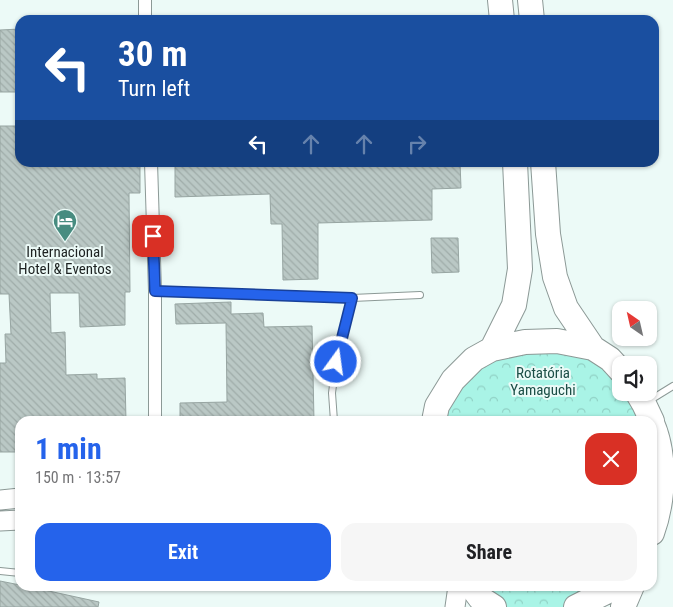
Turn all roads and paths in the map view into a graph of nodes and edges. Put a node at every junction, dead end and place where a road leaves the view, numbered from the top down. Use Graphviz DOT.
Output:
graph roads {
  1 [pos="145,0"];
  2 [pos="500,0"];
  3 [pos="530,0"];
  4 [pos="145,15"];
  5 [pos="502,15"];
  6 [pos="532,15"];
  7 [pos="151,167"];
  8 [pos="515,167"];
  9 [pos="543,167"];
  10 [pos="155,291"];
  11 [pos="420,296"];
  12 [pos="352,298"];
  13 [pos="593,348"];
  14 [pos="492,349"];
  15 [pos="612,361"];
  16 [pos="673,386"];
  17 [pos="155,416"];
  18 [pos="334,416"];
  19 [pos="435,416"];
  20 [pos="654,416"];
  21 [pos="657,429"];
  22 [pos="667,457"];
  23 [pos="15,498"];
  24 [pos="0,500"];
  25 [pos="15,520"];
  26 [pos="657,520"];
  27 [pos="0,521"];
  28 [pos="0,571"];
  29 [pos="15,572"];
  30 [pos="457,591"];
  31 [pos="475,591"];
  32 [pos="608,591"];
  33 [pos="630,591"];
  34 [pos="455,607"];
  35 [pos="494,607"];
  36 [pos="576,607"];
  37 [pos="623,607"];
  1 -- 4 [label="street"];
  2 -- 5 [label="highway"];
  3 -- 6 [label="highway"];
  7 -- 10 [label="street"];
  8 -- 14 [label="highway"];
  9 -- 13 [label="highway"];
  10 -- 12 [label="lane"];
  10 -- 17 [label="street"];
  11 -- 12 [label="lane"];
  12 -- 18 [label="lane"];
  13 -- 14 [label="highway"];
  13 -- 15 [label="highway"];
  14 -- 19 [label="highway"];
  16 -- 20 [label="lane"];
  21 -- 22 [label="highway"];
  22 -- 26 [label="highway"];
  23 -- 24 [label="street"];
  25 -- 27 [label="street"];
  28 -- 29 [label="lane"];
  30 -- 34 [label="street"];
  31 -- 35 [label="highway"];
  32 -- 36 [label="highway"];
  33 -- 37 [label="highway"];
}
